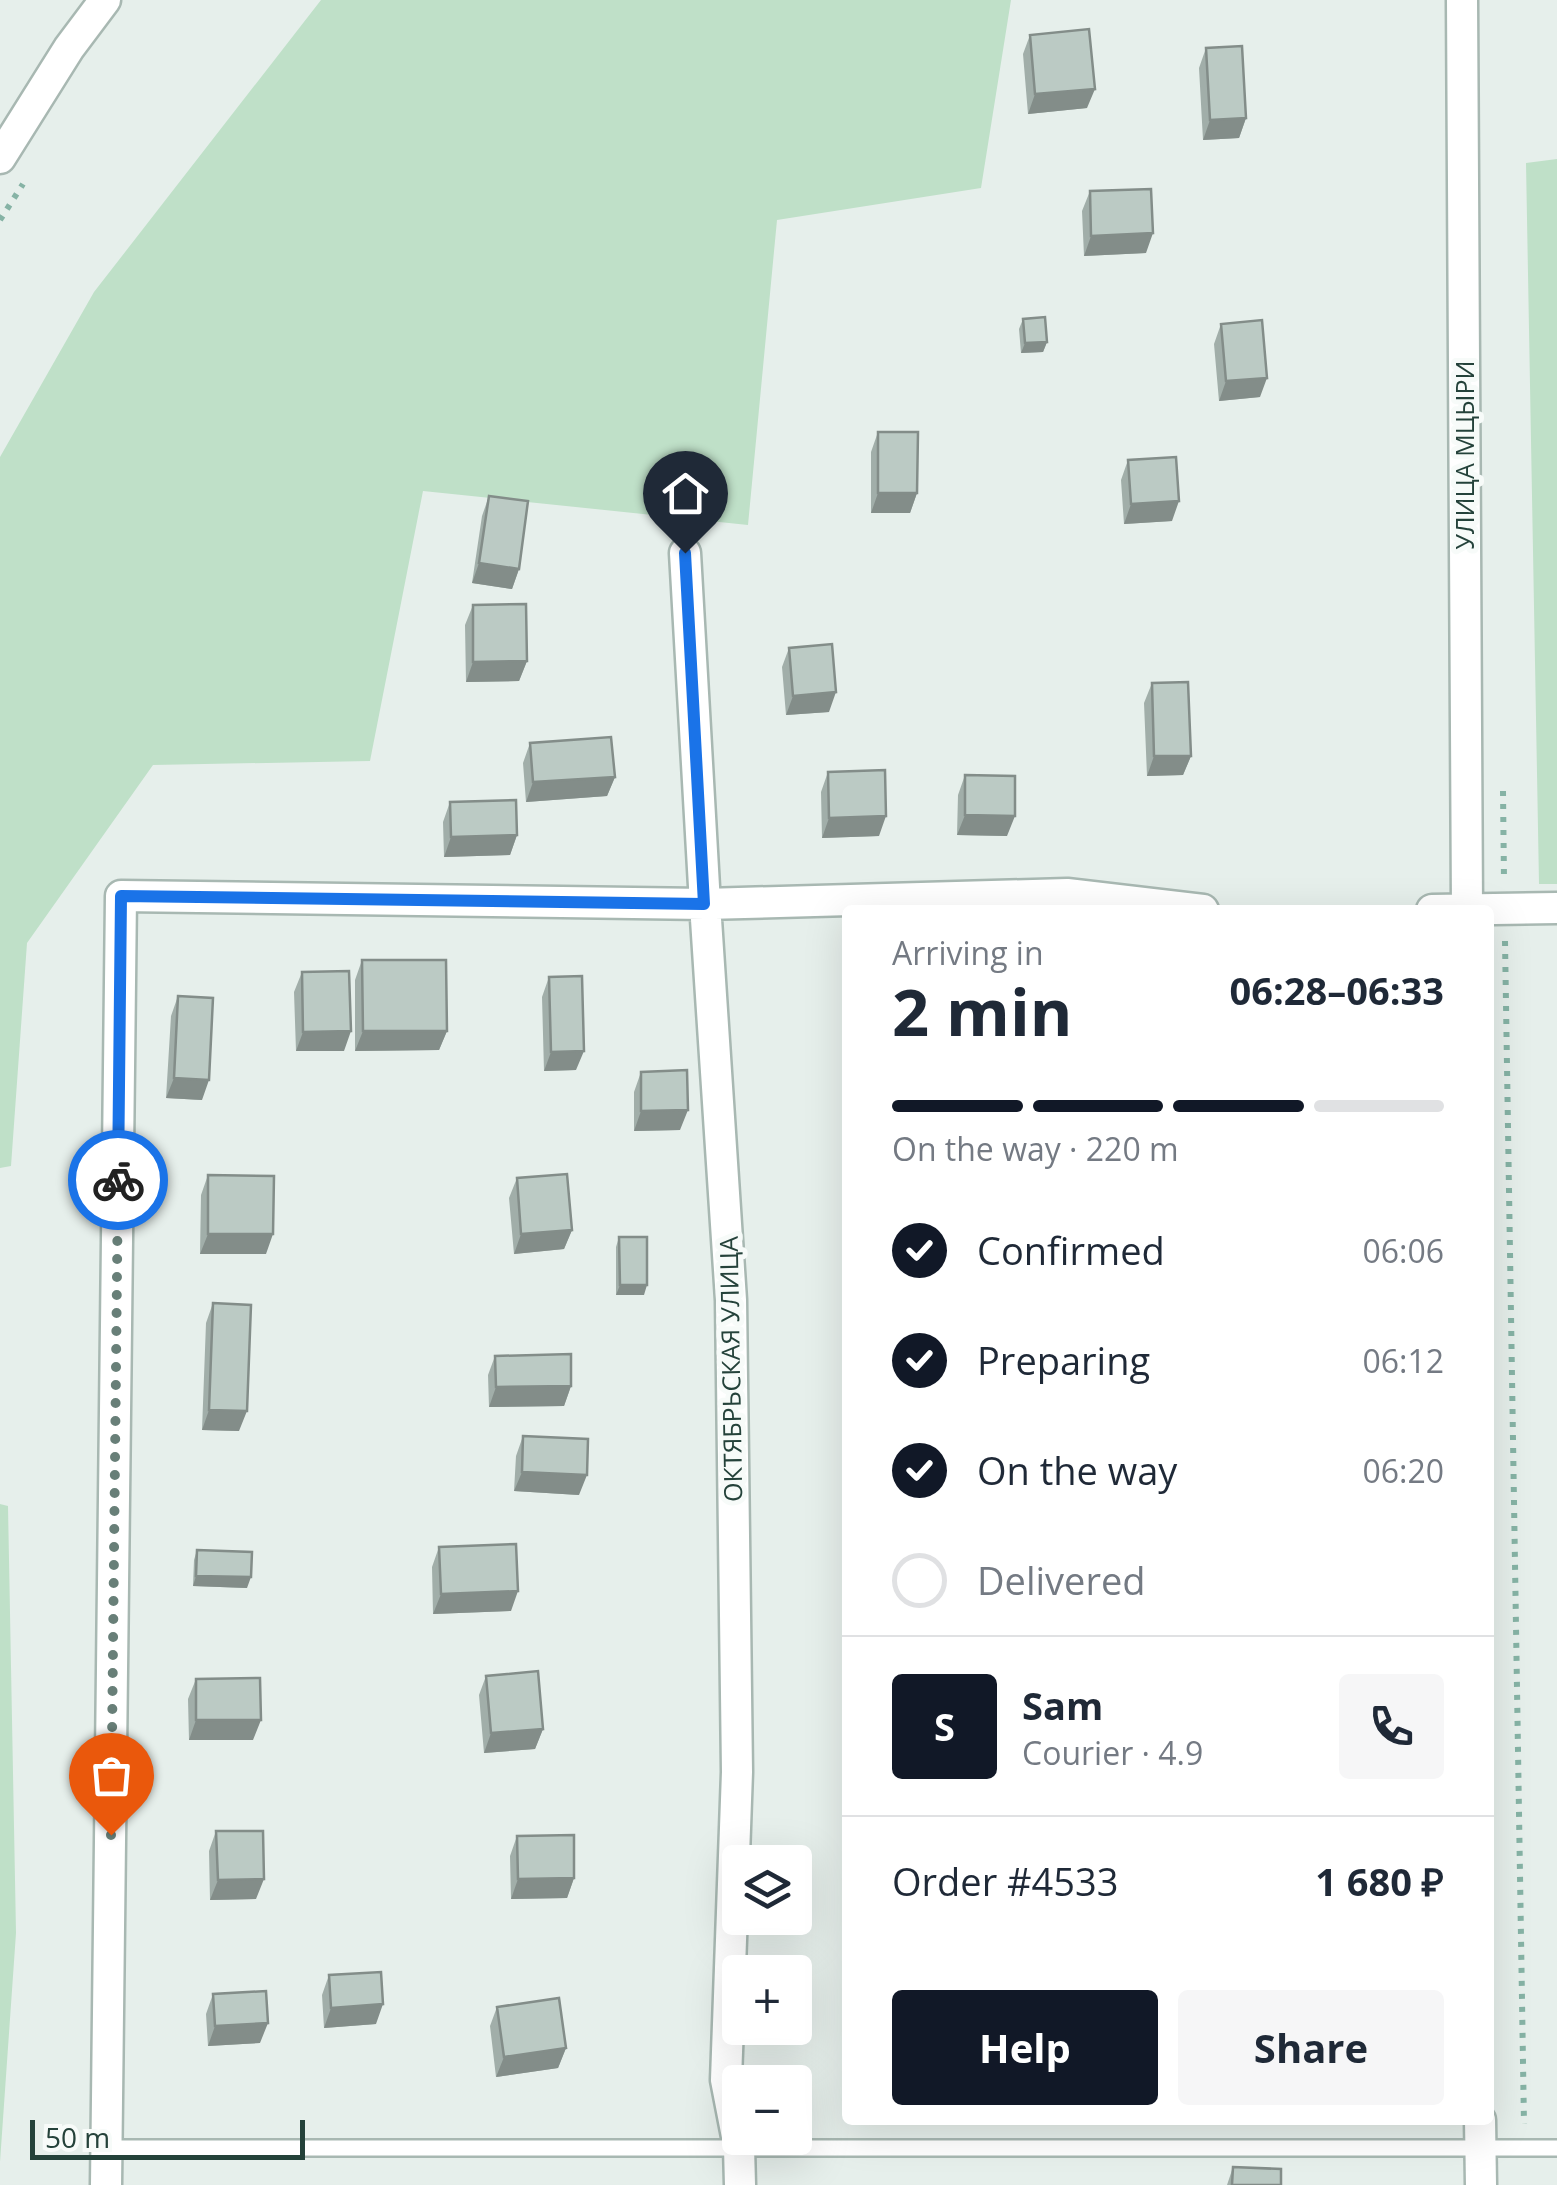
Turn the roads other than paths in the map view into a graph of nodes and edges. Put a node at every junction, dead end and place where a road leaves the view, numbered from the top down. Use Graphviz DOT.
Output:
graph roads {
  1 [pos="105,0"];
  2 [pos="1462,0"];
  3 [pos="0,158"];
  4 [pos="685,553"];
  5 [pos="704,904"];
  6 [pos="1160,905"];
  7 [pos="1467,905"];
  8 [pos="1557,908"];
  9 [pos="1494,909"];
  10 [pos="727,2065"];
  11 [pos="1480,2133"];
  12 [pos="812,2147"];
  13 [pos="108,2148"];
  14 [pos="722,2148"];
  15 [pos="1557,2148"];
  16 [pos="740,2155"];
  17 [pos="106,2185"];
  18 [pos="740,2185"];
  19 [pos="1481,2185"];
  1 -- 3 [label="street"];
  2 -- 7 [label="street, УЛИЦА МЦЫРИ"];
  4 -- 5 [label="street, ОКТЯБРЬСКАЯ УЛИЦА"];
  5 -- 6 [label="street"];
  5 -- 10 [label="street, ОКТЯБРЬСКАЯ УЛИЦА"];
  5 -- 13 [label="street"];
  8 -- 9 [label="street"];
  11 -- 12 [label="lane"];
  11 -- 15 [label="lane"];
  11 -- 19 [label="street"];
  13 -- 14 [label="lane"];
  13 -- 17 [label="street"];
  16 -- 18 [label="street, ОКТЯБРЬСКАЯ УЛИЦА"];
}
